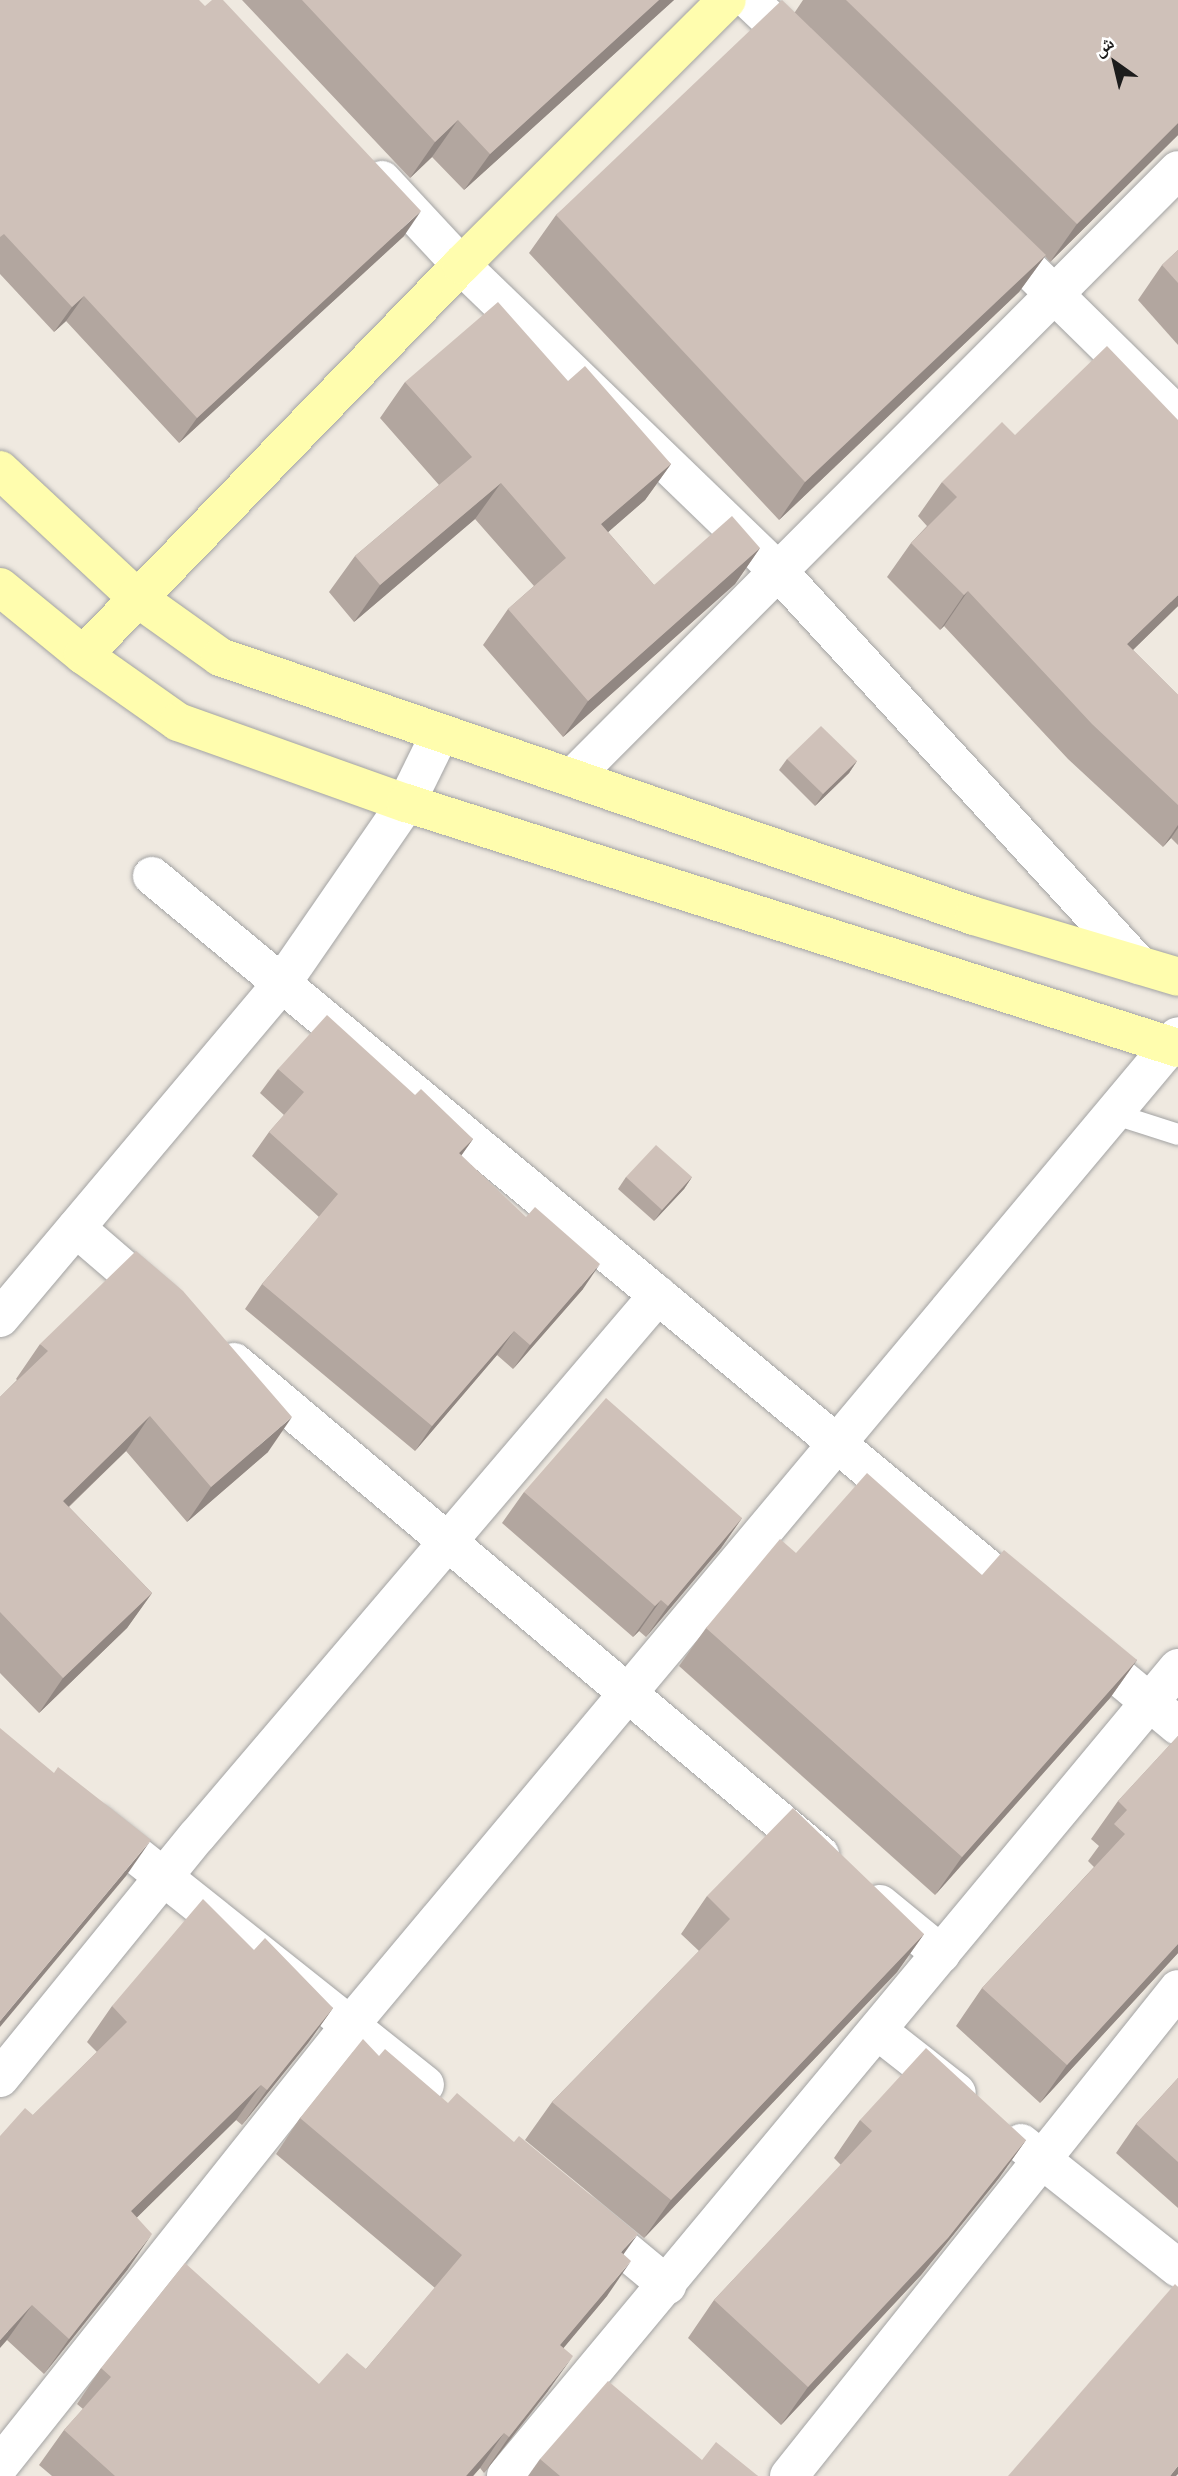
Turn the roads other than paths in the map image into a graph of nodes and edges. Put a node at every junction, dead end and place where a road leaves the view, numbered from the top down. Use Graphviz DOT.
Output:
graph roads {
  1 [pos="727,0"];
  2 [pos="750,0"];
  3 [pos="828,76"];
  4 [pos="356,153"];
  5 [pos="1178,170"];
  6 [pos="966,209"];
  7 [pos="461,265"];
  8 [pos="1055,294"];
  9 [pos="1178,416"];
  10 [pos="0,470"];
  11 [pos="779,572"];
  12 [pos="0,587"];
  13 [pos="136,597"];
  14 [pos="83,655"];
  15 [pos="440,734"];
  16 [pos="572,778"];
  17 [pos="407,803"];
  18 [pos="152,876"];
  19 [pos="1139,965"];
  20 [pos="1178,977"];
  21 [pos="282,984"];
  22 [pos="1175,1043"];
  23 [pos="1112,1113"];
  24 [pos="1178,1134"];
  25 [pos="76,1228"];
  26 [pos="658,1295"];
  27 [pos="0,1318"];
  28 [pos="837,1444"];
  29 [pos="447,1542"];
  30 [pos="1178,1668"];
  31 [pos="627,1695"];
  32 [pos="1164,1714"];
  33 [pos="65,1800"];
  34 [pos="164,1876"];
  35 [pos="941,1954"];
  36 [pos="1178,1989"];
  37 [pos="351,2024"];
  38 [pos="878,2031"];
  39 [pos="0,2078"];
  40 [pos="456,2110"];
  41 [pos="1040,2158"];
  42 [pos="562,2197"];
  43 [pos="1178,2268"];
  44 [pos="667,2284"];
  45 [pos="594,2372"];
  46 [pos="625,2398"];
  47 [pos="0,2465"];
  48 [pos="506,2476"];
  49 [pos="789,2476"];
  1 -- 7 [label="main road"];
  2 -- 3 [label="street"];
  4 -- 7 [label="street"];
  5 -- 8 [label="street"];
  6 -- 8 [label="street"];
  7 -- 11 [label="street"];
  7 -- 13 [label="main road"];
  8 -- 9 [label="street"];
  8 -- 11 [label="street"];
  10 -- 13 [label="main road"];
  11 -- 16 [label="street"];
  11 -- 19 [label="street"];
  12 -- 14 [label="main road"];
  13 -- 14 [label="main road"];
  13 -- 15 [label="main road"];
  14 -- 17 [label="main road"];
  15 -- 16 [label="main road"];
  15 -- 17 [label="street"];
  16 -- 19 [label="main road"];
  17 -- 21 [label="street"];
  17 -- 22 [label="main road"];
  18 -- 21 [label="street"];
  19 -- 20 [label="main road"];
  21 -- 25 [label="street"];
  21 -- 26 [label="street"];
  22 -- 23 [label="street"];
  23 -- 24 [label="lane"];
  23 -- 28 [label="street"];
  25 -- 27 [label="street"];
  25 -- 29 [label="street"];
  26 -- 28 [label="street"];
  26 -- 29 [label="street"];
  28 -- 31 [label="street"];
  28 -- 32 [label="street"];
  29 -- 31 [label="street"];
  29 -- 34 [label="street"];
  30 -- 32 [label="street"];
  31 -- 35 [label="street"];
  31 -- 37 [label="street"];
  32 -- 35 [label="street"];
  33 -- 34 [label="street"];
  34 -- 37 [label="street"];
  34 -- 39 [label="street"];
  35 -- 38 [label="street"];
  36 -- 41 [label="street"];
  37 -- 40 [label="street"];
  37 -- 47 [label="street"];
  38 -- 41 [label="street"];
  38 -- 44 [label="street"];
  41 -- 43 [label="street"];
  41 -- 49 [label="street"];
  42 -- 44 [label="street"];
  44 -- 45 [label="street"];
  45 -- 46 [label="street"];
  45 -- 48 [label="street"];
}
